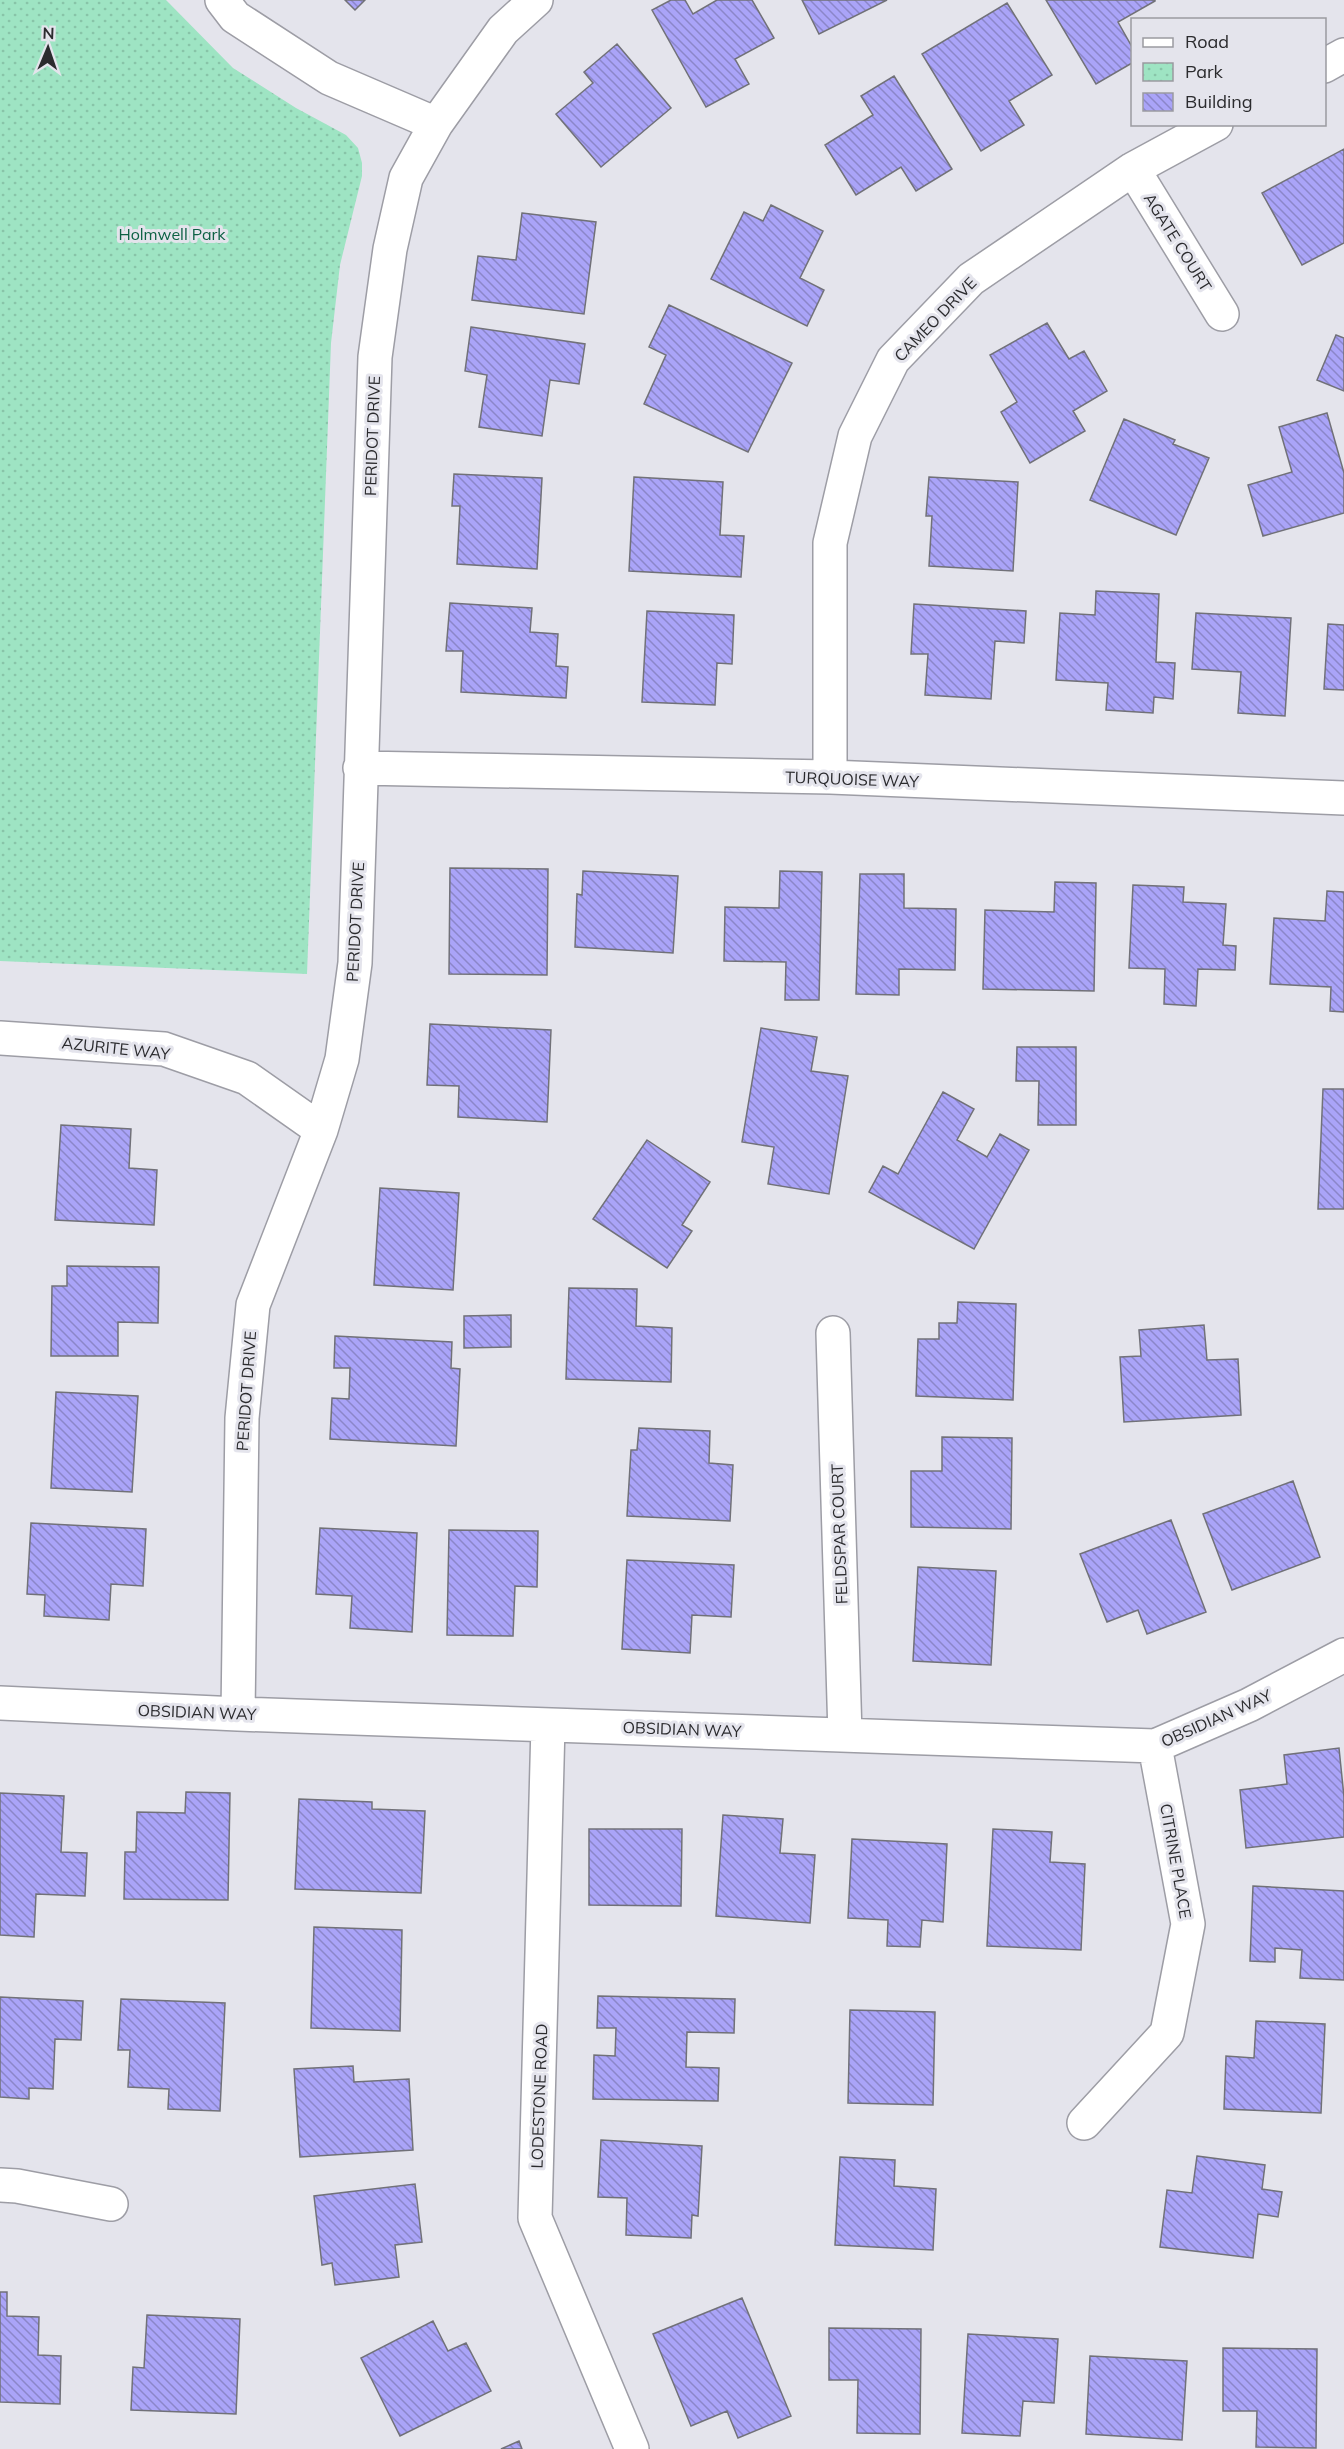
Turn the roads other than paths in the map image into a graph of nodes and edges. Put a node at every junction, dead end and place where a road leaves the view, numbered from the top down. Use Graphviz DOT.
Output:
graph roads {
  1 [pos="222,0"];
  2 [pos="536,0"];
  3 [pos="1344,55"];
  4 [pos="1326,65"];
  5 [pos="436,124"];
  6 [pos="1212,126"];
  7 [pos="1133,169"];
  8 [pos="1222,314"];
  9 [pos="360,768"];
  10 [pos="830,777"];
  11 [pos="1344,798"];
  12 [pos="0,1038"];
  13 [pos="321,1130"];
  14 [pos="833,1333"];
  15 [pos="1344,1655"];
  16 [pos="0,1703"];
  17 [pos="238,1714"];
  18 [pos="548,1725"];
  19 [pos="845,1735"];
  20 [pos="1155,1746"];
  21 [pos="1084,2123"];
  22 [pos="0,2185"];
  23 [pos="111,2204"];
  24 [pos="632,2449"];
  1 -- 5 [label="street"];
  2 -- 5 [label="street, PERIDOT DRIVE"];
  3 -- 4 [label="street"];
  5 -- 9 [label="street, PERIDOT DRIVE"];
  6 -- 7 [label="street, CAMEO DRIVE"];
  7 -- 8 [label="street, AGATE COURT"];
  7 -- 10 [label="street, CAMEO DRIVE"];
  9 -- 10 [label="street, TURQUOISE WAY"];
  9 -- 13 [label="street, PERIDOT DRIVE"];
  10 -- 11 [label="street, TURQUOISE WAY"];
  12 -- 13 [label="street, AZURITE WAY"];
  13 -- 17 [label="street, PERIDOT DRIVE"];
  14 -- 19 [label="street, FELDSPAR COURT"];
  15 -- 20 [label="street, OBSIDIAN WAY"];
  16 -- 17 [label="street, OBSIDIAN WAY"];
  17 -- 18 [label="street, OBSIDIAN WAY"];
  18 -- 19 [label="street, OBSIDIAN WAY"];
  18 -- 24 [label="street, LODESTONE ROAD"];
  19 -- 20 [label="street, OBSIDIAN WAY"];
  20 -- 21 [label="street, CITRINE PLACE"];
  22 -- 23 [label="street"];
}
